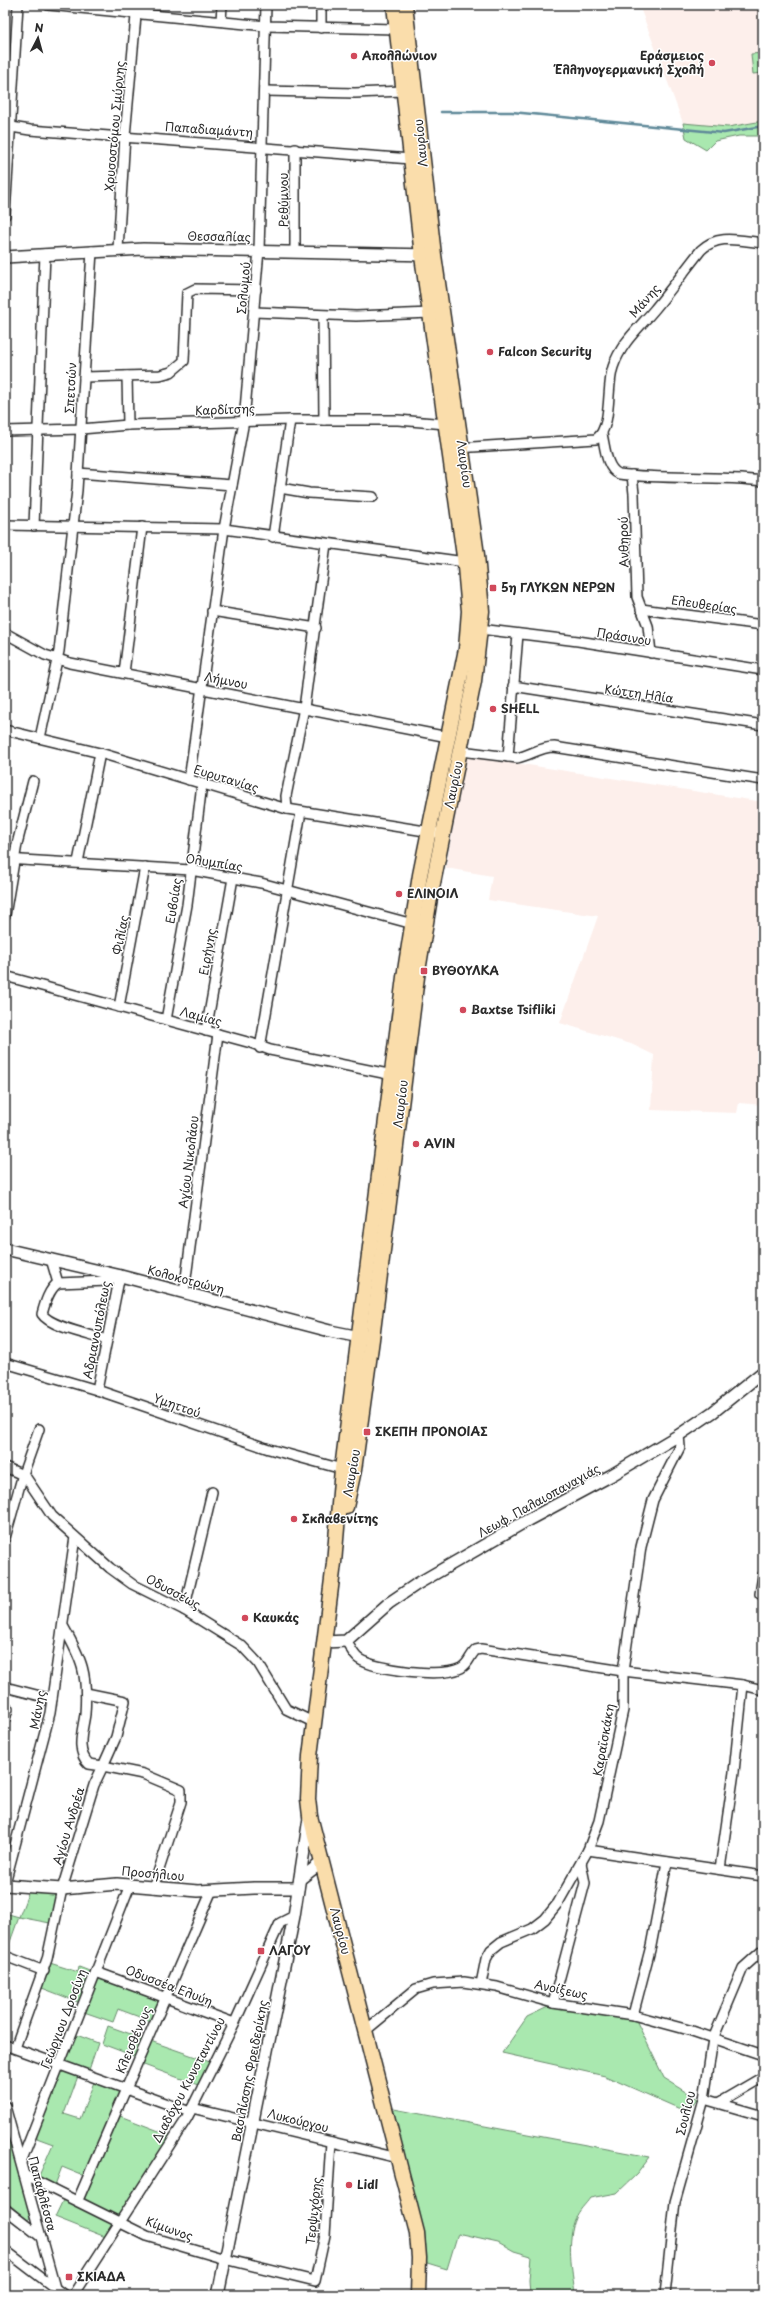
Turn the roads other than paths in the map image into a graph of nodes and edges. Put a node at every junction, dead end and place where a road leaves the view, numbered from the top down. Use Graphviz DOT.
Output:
graph roads {
  1 [pos="18,5"];
  2 [pos="48,5"];
  3 [pos="222,5"];
  4 [pos="266,5"];
  5 [pos="321,5"];
  6 [pos="394,5"];
  7 [pos="405,5"];
  8 [pos="137,9"];
  9 [pos="220,21"];
  10 [pos="266,26"];
  11 [pos="322,28"];
  12 [pos="396,29"];
  13 [pos="265,91"];
  14 [pos="403,91"];
  15 [pos="8,127"];
  16 [pos="125,136"];
  17 [pos="264,147"];
  18 [pos="295,149"];
  19 [pos="411,159"];
  20 [pos="5,215"];
  21 [pos="763,243"];
  22 [pos="118,249"];
  23 [pos="259,250"];
  24 [pos="92,251"];
  25 [pos="295,251"];
  26 [pos="45,254"];
  27 [pos="428,256"];
  28 [pos="5,257"];
  29 [pos="256,290"];
  30 [pos="254,312"];
  31 [pos="431,313"];
  32 [pos="323,316"];
  33 [pos="84,376"];
  34 [pos="127,376"];
  35 [pos="290,420"];
  36 [pos="324,420"];
  37 [pos="244,421"];
  38 [pos="446,424"];
  39 [pos="128,425"];
  40 [pos="81,429"];
  41 [pos="38,430"];
  42 [pos="5,431"];
  43 [pos="602,434"];
  44 [pos="456,449"];
  45 [pos="78,473"];
  46 [pos="632,475"];
  47 [pos="763,481"];
  48 [pos="232,485"];
  49 [pos="280,488"];
  50 [pos="373,497"];
  51 [pos="5,525"];
  52 [pos="34,526"];
  53 [pos="72,527"];
  54 [pos="142,527"];
  55 [pos="224,529"];
  56 [pos="273,537"];
  57 [pos="326,544"];
  58 [pos="465,562"];
  59 [pos="641,608"];
  60 [pos="212,611"];
  61 [pos="763,625"];
  62 [pos="316,628"];
  63 [pos="480,629"];
  64 [pos="518,634"];
  65 [pos="5,635"];
  66 [pos="651,654"];
  67 [pos="57,660"];
  68 [pos="763,670"];
  69 [pos="124,673"];
  70 [pos="513,686"];
  71 [pos="201,689"];
  72 [pos="304,708"];
  73 [pos="763,725"];
  74 [pos="5,730"];
  75 [pos="448,737"];
  76 [pos="40,738"];
  77 [pos="461,750"];
  78 [pos="100,753"];
  79 [pos="508,757"];
  80 [pos="189,780"];
  81 [pos="763,780"];
  82 [pos="33,781"];
  83 [pos="202,784"];
  84 [pos="287,809"];
  85 [pos="301,812"];
  86 [pos="429,831"];
  87 [pos="444,834"];
  88 [pos="10,860"];
  89 [pos="78,862"];
  90 [pos="145,867"];
  91 [pos="191,870"];
  92 [pos="233,878"];
  93 [pos="289,890"];
  94 [pos="5,915"];
  95 [pos="413,924"];
  96 [pos="5,976"];
  97 [pos="119,1007"];
  98 [pos="166,1020"];
  99 [pos="206,1031"];
  100 [pos="218,1034"];
  101 [pos="260,1048"];
  102 [pos="392,1075"];
  103 [pos="5,1249"];
  104 [pos="51,1260"];
  105 [pos="119,1275"];
  106 [pos="58,1283"];
  107 [pos="184,1293"];
  108 [pos="365,1338"];
  109 [pos="107,1340"];
  110 [pos="5,1363"];
  111 [pos="763,1372"];
  112 [pos="97,1390"];
  113 [pos="39,1429"];
  114 [pos="679,1435"];
  115 [pos="5,1467"];
  116 [pos="342,1469"];
  117 [pos="23,1474"];
  118 [pos="212,1492"];
  119 [pos="75,1537"];
  120 [pos="5,1538"];
  121 [pos="334,1563"];
  122 [pos="763,1575"];
  123 [pos="760,1594"];
  124 [pos="184,1610"];
  125 [pos="64,1626"];
  126 [pos="346,1641"];
  127 [pos="325,1642"];
  128 [pos="623,1671"];
  129 [pos="743,1685"];
  130 [pos="5,1687"];
  131 [pos="763,1690"];
  132 [pos="86,1693"];
  133 [pos="52,1698"];
  134 [pos="8,1709"];
  135 [pos="5,1719"];
  136 [pos="314,1724"];
  137 [pos="103,1766"];
  138 [pos="310,1816"];
  139 [pos="588,1850"];
  140 [pos="667,1862"];
  141 [pos="581,1863"];
  142 [pos="322,1865"];
  143 [pos="720,1870"];
  144 [pos="763,1876"];
  145 [pos="5,1884"];
  146 [pos="299,1884"];
  147 [pos="130,1885"];
  148 [pos="62,1888"];
  149 [pos="153,1888"];
  150 [pos="212,1890"];
  151 [pos="294,1916"];
  152 [pos="763,1950"];
  153 [pos="5,1956"];
  154 [pos="44,1971"];
  155 [pos="96,1972"];
  156 [pos="481,1984"];
  157 [pos="166,1998"];
  158 [pos="554,2003"];
  159 [pos="633,2015"];
  160 [pos="234,2023"];
  161 [pos="366,2031"];
  162 [pos="713,2039"];
  163 [pos="5,2044"];
  164 [pos="15,2048"];
  165 [pos="763,2055"];
  166 [pos="60,2065"];
  167 [pos="763,2077"];
  168 [pos="126,2089"];
  169 [pos="704,2099"];
  170 [pos="720,2102"];
  171 [pos="5,2109"];
  172 [pos="191,2110"];
  173 [pos="763,2116"];
  174 [pos="253,2123"];
  175 [pos="331,2142"];
  176 [pos="398,2158"];
  177 [pos="21,2162"];
  178 [pos="24,2175"];
  179 [pos="78,2200"];
  180 [pos="5,2209"];
  181 [pos="121,2222"];
  182 [pos="41,2237"];
  183 [pos="5,2250"];
  184 [pos="225,2259"];
  185 [pos="315,2281"];
  186 [pos="55,2288"];
  187 [pos="64,2295"];
  188 [pos="73,2295"];
  189 [pos="218,2295"];
  190 [pos="418,2295"];
  191 [pos="665,2295"];
  1 -- 15 [label="street"];
  2 -- 8 [label="street"];
  3 -- 9 [label="street"];
  4 -- 10 [label="street, Σολωμού"];
  5 -- 11 [label="street"];
  6 -- 12 [label="main road, Λαυρίου"];
  7 -- 27 [label="main road, Λαυρίου"];
  8 -- 9 [label="street"];
  8 -- 16 [label="street, Χρυσοστόμου Σμύρνης"];
  9 -- 10 [label="street"];
  10 -- 11 [label="street"];
  10 -- 13 [label="street, Σολωμού"];
  11 -- 12 [label="street"];
  12 -- 14 [label="main road, Λαυρίου"];
  13 -- 14 [label="street"];
  13 -- 17 [label="street, Σολωμού"];
  14 -- 19 [label="main road, Λαυρίου"];
  15 -- 16 [label="street, Παπαδιαμάντη"];
  15 -- 20 [label="street"];
  16 -- 17 [label="street, Παπαδιαμάντη"];
  16 -- 22 [label="street, Χρυσοστόμου Σμύρνης"];
  17 -- 18 [label="street, Παπαδιαμάντη"];
  17 -- 23 [label="street, Σολωμού"];
  18 -- 19 [label="street, Παπαδιαμάντη"];
  18 -- 25 [label="street, Ρεθύμνου"];
  19 -- 27 [label="main road, Λαυρίου"];
  21 -- 43 [label="street, Μάνης"];
  22 -- 23 [label="street, Θεσσαλίας"];
  22 -- 24 [label="street, Θεσσαλίας"];
  23 -- 25 [label="street, Θεσσαλίας"];
  23 -- 29 [label="street, Σολωμού"];
  24 -- 26 [label="street, Θεσσαλίας"];
  24 -- 33 [label="street, Σπετσών"];
  25 -- 27 [label="street, Θεσσαλίας"];
  26 -- 28 [label="street, Θεσσαλίας"];
  26 -- 41 [label="street"];
  27 -- 31 [label="main road, Λαυρίου"];
  27 -- 44 [label="main road, Λαυρίου"];
  29 -- 30 [label="street, Σολωμού"];
  29 -- 34 [label="street"];
  30 -- 32 [label="street"];
  30 -- 37 [label="street, Σολωμού"];
  31 -- 32 [label="street"];
  31 -- 38 [label="main road, Λαυρίου"];
  32 -- 36 [label="street"];
  33 -- 34 [label="street"];
  33 -- 40 [label="street, Σπετσών"];
  34 -- 39 [label="street"];
  35 -- 36 [label="street, Καρδίτσης"];
  35 -- 37 [label="street, Καρδίτσης"];
  35 -- 49 [label="street"];
  36 -- 38 [label="street, Καρδίτσης"];
  37 -- 39 [label="street, Καρδίτσης"];
  37 -- 48 [label="street, Σολωμού"];
  38 -- 44 [label="main road, Λαυρίου"];
  39 -- 40 [label="street, Καρδίτσης"];
  40 -- 41 [label="street, Καρδίτσης"];
  40 -- 45 [label="street, Σπετσών"];
  41 -- 42 [label="street, Καρδίτσης"];
  41 -- 52 [label="street"];
  43 -- 44 [label="street"];
  43 -- 46 [label="street, Μάνης"];
  44 -- 58 [label="main road, Λαυρίου"];
  44 -- 63 [label="main road, Λαυρίου"];
  45 -- 48 [label="street"];
  45 -- 53 [label="street, Σπετσών"];
  46 -- 47 [label="street, Μάνης"];
  46 -- 59 [label="street, Ανθηρού"];
  48 -- 55 [label="street, Σολωμού"];
  49 -- 50 [label="street"];
  49 -- 56 [label="street"];
  51 -- 52 [label="street"];
  52 -- 53 [label="street"];
  53 -- 54 [label="street"];
  53 -- 67 [label="street, Σπετσών"];
  54 -- 55 [label="street"];
  54 -- 69 [label="street"];
  55 -- 56 [label="street"];
  55 -- 60 [label="street, Σολωμού"];
  56 -- 57 [label="street"];
  57 -- 58 [label="street"];
  57 -- 62 [label="street"];
  58 -- 75 [label="main road, Λαυρίου"];
  59 -- 61 [label="street, Ελευθερίας"];
  59 -- 66 [label="street, Ανθηρού"];
  60 -- 62 [label="street"];
  60 -- 71 [label="street, Σολωμού"];
  62 -- 72 [label="street"];
  63 -- 64 [label="street, Πράσινου"];
  63 -- 77 [label="main road, Λαυρίου"];
  64 -- 66 [label="street, Πράσινου"];
  64 -- 70 [label="street"];
  65 -- 67 [label="street, Λήμνου"];
  66 -- 68 [label="street, Πράσινου"];
  67 -- 69 [label="street, Λήμνου"];
  67 -- 76 [label="street, Σπετσών"];
  69 -- 71 [label="street, Λήμνου"];
  70 -- 73 [label="street, Κώττη Ηλία"];
  70 -- 79 [label="street"];
  71 -- 72 [label="street, Λήμνου"];
  71 -- 80 [label="street, Σολωμού"];
  72 -- 75 [label="street, Λήμνου"];
  72 -- 84 [label="street"];
  74 -- 76 [label="street, Ευρυτανίας"];
  75 -- 86 [label="main road, Λαυρίου"];
  76 -- 78 [label="street, Ευρυτανίας"];
  77 -- 79 [label="street"];
  77 -- 87 [label="main road, Λαυρίου"];
  78 -- 80 [label="street, Ευρυτανίας"];
  78 -- 89 [label="street"];
  79 -- 81 [label="street"];
  80 -- 83 [label="street, Ευρυτανίας"];
  82 -- 88 [label="street"];
  83 -- 84 [label="street, Ευρυτανίας"];
  83 -- 91 [label="street, Ευβοίας"];
  84 -- 85 [label="street, Ευρυτανίας"];
  85 -- 86 [label="street, Ευρυτανίας"];
  85 -- 93 [label="street"];
  86 -- 87 [label="street, Ευρυτανίας"];
  86 -- 95 [label="main road, Λαυρίου"];
  87 -- 108 [label="main road, Λαυρίου"];
  88 -- 89 [label="street, Ολυμπίας"];
  88 -- 94 [label="street"];
  89 -- 90 [label="street, Ολυμπίας"];
  90 -- 91 [label="street, Ολυμπίας"];
  90 -- 97 [label="street, Φιλίας"];
  91 -- 92 [label="street, Ολυμπίας"];
  91 -- 98 [label="street, Ευβοίας"];
  92 -- 93 [label="street, Ολυμπίας"];
  92 -- 99 [label="street, Ειρήνης"];
  93 -- 95 [label="street, Ολυμπίας"];
  93 -- 101 [label="street"];
  95 -- 102 [label="main road, Λαυρίου"];
  96 -- 97 [label="street, Λαμίας"];
  97 -- 98 [label="street, Λαμίας"];
  98 -- 99 [label="street, Λαμίας"];
  99 -- 100 [label="street, Λαμίας"];
  100 -- 101 [label="street, Λαμίας"];
  100 -- 107 [label="street, Αγίου Νικολάου"];
  101 -- 102 [label="street, Λαμίας"];
  102 -- 108 [label="main road, Λαυρίου"];
  103 -- 104 [label="street, Κολοκοτρώνη"];
  104 -- 105 [label="street, Κολοκοτρώνη"];
  104 -- 106 [label="street"];
  105 -- 106 [label="street"];
  105 -- 107 [label="street, Κολοκοτρώνη"];
  105 -- 109 [label="street, Αδριανουπόλεως"];
  106 -- 109 [label="street"];
  107 -- 108 [label="street, Κολοκοτρώνη"];
  108 -- 116 [label="main road, Λαυρίου"];
  108 -- 121 [label="main road, Λαυρίου"];
  109 -- 112 [label="street, Αδριανουπόλεως"];
  110 -- 112 [label="street, Υμηττού"];
  111 -- 114 [label="street, Λεωφ. Παλαιοπαναγιάς"];
  112 -- 116 [label="street, Υμηττού"];
  113 -- 117 [label="street"];
  114 -- 126 [label="street, Λεωφ. Παλαιοπαναγιάς"];
  114 -- 128 [label="street, Καραϊσκάκη"];
  115 -- 117 [label="street"];
  116 -- 121 [label="main road, Λαυρίου"];
  117 -- 119 [label="street, Οδυσσέως"];
  117 -- 120 [label="street"];
  118 -- 124 [label="street"];
  119 -- 124 [label="street, Οδυσσέως"];
  119 -- 125 [label="street, Μάνης"];
  121 -- 127 [label="main road, Λαυρίου"];
  122 -- 123 [label="street"];
  124 -- 136 [label="street, Οδυσσέως"];
  125 -- 132 [label="street"];
  125 -- 133 [label="street, Μάνης"];
  126 -- 127 [label="street"];
  126 -- 128 [label="street"];
  127 -- 136 [label="main road, Λαυρίου"];
  128 -- 129 [label="street"];
  128 -- 139 [label="street, Καραϊσκάκη"];
  129 -- 131 [label="street"];
  129 -- 143 [label="street"];
  130 -- 133 [label="street"];
  132 -- 137 [label="street"];
  132 -- 137 [label="street, Αγίου Ανδρέα"];
  133 -- 145 [label="street, Μάνης"];
  134 -- 135 [label="street"];
  136 -- 138 [label="main road, Λαυρίου"];
  137 -- 148 [label="street, Αγίου Ανδρέα"];
  137 -- 149 [label="street"];
  138 -- 142 [label="main road, Λαυρίου"];
  138 -- 146 [label="street"];
  139 -- 140 [label="street"];
  139 -- 141 [label="street, Καραϊσκάκη"];
  140 -- 143 [label="street"];
  140 -- 159 [label="street"];
  141 -- 156 [label="street, Καραϊσκάκη"];
  141 -- 158 [label="street"];
  142 -- 146 [label="street"];
  142 -- 161 [label="main road, Λαυρίου"];
  143 -- 144 [label="street"];
  145 -- 148 [label="street, Προσήλιου"];
  146 -- 150 [label="street, Προσήλιου"];
  146 -- 151 [label="street, Βασιλίσσης Φρειδερίκης"];
  147 -- 148 [label="street, Προσήλιου"];
  147 -- 149 [label="street, Προσήλιου"];
  147 -- 155 [label="street, Γεώργιου Δροσίνη"];
  148 -- 154 [label="street, Αγίου Ανδρέα"];
  149 -- 150 [label="street, Προσήλιου"];
  150 -- 157 [label="street, Κλεισθένους"];
  151 -- 160 [label="street, Διαδόχου Κωνσταντίνου"];
  151 -- 174 [label="street, Βασιλίσσης Φρειδερίκης"];
  152 -- 162 [label="street, Σουλίου"];
  153 -- 154 [label="street"];
  154 -- 164 [label="street, Αγίου Ανδρέα"];
  155 -- 157 [label="street, Οδυσσέα Ελυύη"];
  155 -- 166 [label="street, Γεώργιου Δροσίνη"];
  156 -- 158 [label="street, Ανοίξεως"];
  156 -- 161 [label="street, Ανοίξεως"];
  157 -- 160 [label="street, Οδυσσέα Ελυύη"];
  157 -- 168 [label="street, Κλεισθένους"];
  158 -- 159 [label="street, Ανοίξεως"];
  159 -- 162 [label="street, Ανοίξεως"];
  160 -- 172 [label="street, Διαδόχου Κωνσταντίνου"];
  161 -- 176 [label="main road, Λαυρίου"];
  162 -- 165 [label="street, Ανοίξεως"];
  162 -- 169 [label="street, Σουλίου"];
  163 -- 164 [label="street, Λυκούργου"];
  164 -- 166 [label="street, Λυκούργου"];
  166 -- 168 [label="street, Λυκούργου"];
  166 -- 177 [label="street, Γεώργιου Δροσίνη"];
  167 -- 170 [label="street"];
  168 -- 172 [label="street, Λυκούργου"];
  168 -- 179 [label="street, Κλεισθένους"];
  169 -- 170 [label="street"];
  169 -- 191 [label="street, Σουλίου"];
  170 -- 173 [label="street"];
  171 -- 177 [label="street, Παπαφλέσσα"];
  172 -- 174 [label="street, Λυκούργου"];
  172 -- 181 [label="street, Διαδόχου Κωνσταντίνου"];
  174 -- 175 [label="street, Λυκούργου"];
  174 -- 184 [label="street, Βασιλίσσης Φρειδερίκης"];
  175 -- 176 [label="street, Λυκούργου"];
  175 -- 185 [label="street, Τερψιχόρης"];
  176 -- 190 [label="main road, Λαυρίου"];
  177 -- 178 [label="street, Παπαφλέσσα"];
  178 -- 179 [label="street, Κίμωνος"];
  178 -- 182 [label="street, Παπαφλέσσα"];
  179 -- 181 [label="street, Κίμωνος"];
  180 -- 182 [label="street"];
  181 -- 184 [label="street, Κίμωνος"];
  181 -- 188 [label="street, Διαδόχου Κωνσταντίνου"];
  182 -- 186 [label="street, Παπαφλέσσα"];
  183 -- 186 [label="street"];
  184 -- 185 [label="street, Κίμωνος"];
  184 -- 189 [label="street, Βασιλίσσης Φρειδερίκης"];
  186 -- 187 [label="street"];
}
